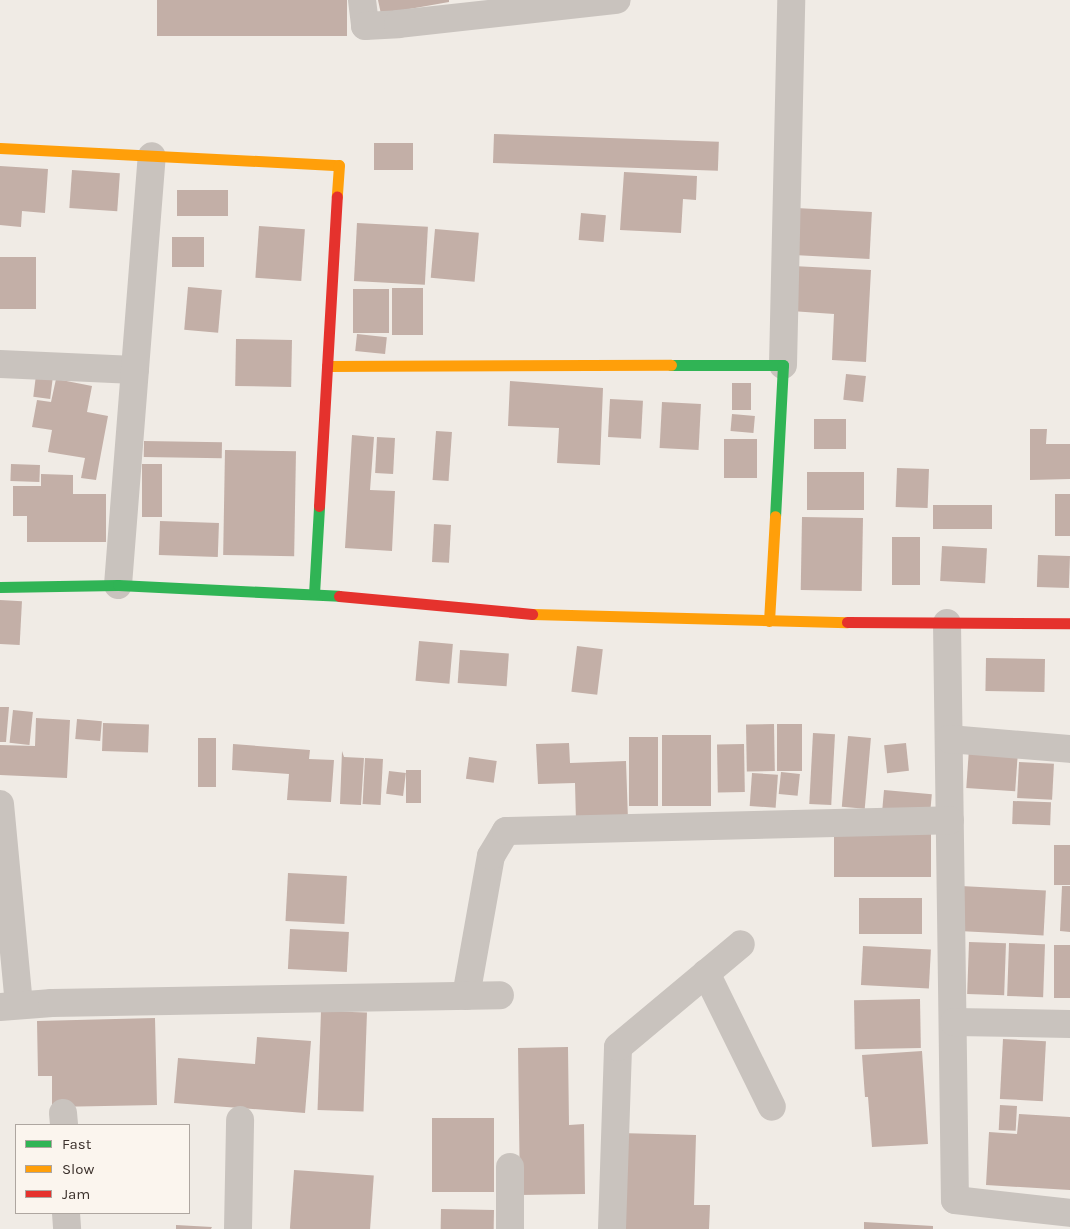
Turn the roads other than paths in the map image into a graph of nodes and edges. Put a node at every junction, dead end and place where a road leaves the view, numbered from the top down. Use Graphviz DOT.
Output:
graph roads {
  1 [pos="362,0"];
  2 [pos="617,0"];
  3 [pos="791,0"];
  4 [pos="0,148"];
  5 [pos="152,156"];
  6 [pos="0,364"];
  7 [pos="783,364"];
  8 [pos="327,366"];
  9 [pos="135,370"];
  10 [pos="118,585"];
  11 [pos="0,586"];
  12 [pos="314,594"];
  13 [pos="768,621"];
  14 [pos="947,623"];
  15 [pos="1070,623"];
  16 [pos="949,739"];
  17 [pos="1070,749"];
  18 [pos="0,804"];
  19 [pos="950,820"];
  20 [pos="741,944"];
  21 [pos="706,973"];
  22 [pos="500,995"];
  23 [pos="466,996"];
  24 [pos="10,1006"];
  25 [pos="954,1022"];
  26 [pos="1070,1024"];
  27 [pos="772,1107"];
  28 [pos="240,1120"];
  29 [pos="510,1167"];
  30 [pos="1070,1213"];
  31 [pos="66,1214"];
  32 [pos="67,1229"];
  33 [pos="238,1229"];
  34 [pos="510,1229"];
  35 [pos="612,1229"];
  1 -- 2 [label="street"];
  3 -- 7 [label="street"];
  4 -- 5 [label="street"];
  5 -- 8 [label="street"];
  5 -- 9 [label="street"];
  6 -- 9 [label="street"];
  7 -- 8 [label="street"];
  7 -- 13 [label="street"];
  8 -- 12 [label="street"];
  9 -- 10 [label="street"];
  10 -- 11 [label="street"];
  10 -- 12 [label="street"];
  12 -- 13 [label="street"];
  13 -- 14 [label="street"];
  14 -- 15 [label="street"];
  14 -- 16 [label="street"];
  16 -- 17 [label="street"];
  16 -- 19 [label="street"];
  18 -- 24 [label="street"];
  19 -- 23 [label="street"];
  19 -- 25 [label="street"];
  20 -- 21 [label="street"];
  21 -- 27 [label="street"];
  21 -- 35 [label="street"];
  22 -- 23 [label="street"];
  23 -- 24 [label="street"];
  25 -- 26 [label="street"];
  25 -- 30 [label="street"];
  28 -- 33 [label="street"];
  29 -- 34 [label="street"];
  31 -- 32 [label="street"];
}
